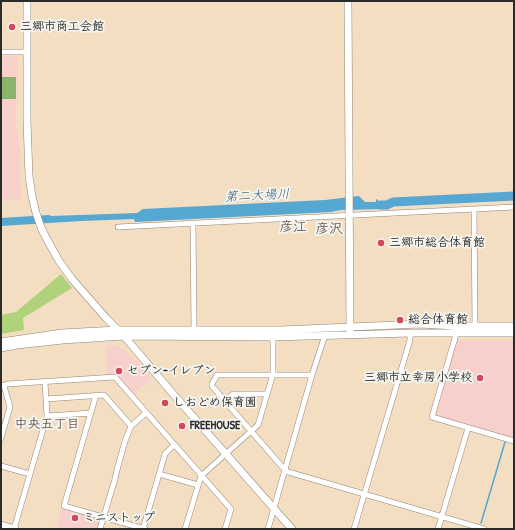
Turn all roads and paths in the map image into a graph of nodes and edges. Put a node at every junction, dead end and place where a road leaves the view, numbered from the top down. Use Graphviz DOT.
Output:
graph roads {
  1 [pos="27,1"];
  2 [pos="348,1"];
  3 [pos="1,52"];
  4 [pos="27,52"];
  5 [pos="514,207"];
  6 [pos="474,210"];
  7 [pos="349,213"];
  8 [pos="193,223"];
  9 [pos="118,227"];
  10 [pos="350,326"];
  11 [pos="475,326"];
  12 [pos="514,326"];
  13 [pos="117,330"];
  14 [pos="194,330"];
  15 [pos="410,333"];
  16 [pos="455,333"];
  17 [pos="514,333"];
  18 [pos="325,335"];
  19 [pos="350,335"];
  20 [pos="124,336"];
  21 [pos="273,337"];
  22 [pos="1,342"];
  23 [pos="1,348"];
  24 [pos="273,374"];
  25 [pos="312,375"];
  26 [pos="45,382"];
  27 [pos="2,386"];
  28 [pos="267,394"];
  29 [pos="96,396"];
  30 [pos="46,400"];
  31 [pos="225,401"];
  32 [pos="91,413"];
  33 [pos="146,413"];
  34 [pos="47,416"];
  35 [pos="4,419"];
  36 [pos="131,426"];
  37 [pos="468,428"];
  38 [pos="251,431"];
  39 [pos="1,438"];
  40 [pos="514,441"];
  41 [pos="174,445"];
  42 [pos="226,454"];
  43 [pos="1,466"];
  44 [pos="285,471"];
  45 [pos="30,474"];
  46 [pos="159,474"];
  47 [pos="201,476"];
  48 [pos="198,485"];
  49 [pos="364,494"];
  50 [pos="274,508"];
  51 [pos="104,517"];
  52 [pos="442,517"];
  53 [pos="1,525"];
  54 [pos="14,529"];
  55 [pos="100,529"];
  56 [pos="144,529"];
  57 [pos="185,529"];
  58 [pos="225,529"];
  59 [pos="268,529"];
  60 [pos="292,529"];
  61 [pos="354,529"];
  62 [pos="438,529"];
  63 [pos="484,529"];
  1 -- 4 [label="street"];
  2 -- 7 [label="street"];
  3 -- 4 [label="street"];
  4 -- 13 [label="street"];
  5 -- 6 [label="street"];
  6 -- 7 [label="street"];
  6 -- 11 [label="street"];
  7 -- 8 [label="street"];
  7 -- 10 [label="street"];
  8 -- 9 [label="street"];
  8 -- 14 [label="street"];
  10 -- 11 [label="street"];
  10 -- 14 [label="street"];
  10 -- 19 [label="street"];
  11 -- 12 [label="street"];
  13 -- 14 [label="street"];
  13 -- 20 [label="street"];
  13 -- 22 [label="street"];
  15 -- 16 [label="street"];
  15 -- 19 [label="street"];
  15 -- 49 [label="street"];
  16 -- 17 [label="street"];
  16 -- 37 [label="street"];
  18 -- 19 [label="street"];
  18 -- 21 [label="street"];
  18 -- 25 [label="street"];
  20 -- 21 [label="street"];
  20 -- 23 [label="street"];
  20 -- 42 [label="street"];
  21 -- 24 [label="street"];
  24 -- 25 [label="street"];
  24 -- 28 [label="street"];
  24 -- 31 [label="street"];
  25 -- 44 [label="street"];
  26 -- 27 [label="street"];
  26 -- 30 [label="street"];
  26 -- 33 [label="street"];
  27 -- 35 [label="street"];
  28 -- 31 [label="street"];
  28 -- 38 [label="street"];
  29 -- 30 [label="street"];
  29 -- 32 [label="street"];
  29 -- 36 [label="street"];
  30 -- 34 [label="street"];
  31 -- 38 [label="street"];
  32 -- 34 [label="street"];
  32 -- 51 [label="street"];
  33 -- 36 [label="street"];
  33 -- 41 [label="street"];
  34 -- 45 [label="street"];
  35 -- 39 [label="street"];
  36 -- 51 [label="street"];
  37 -- 40 [label="street"];
  37 -- 52 [label="street"];
  38 -- 42 [label="street"];
  38 -- 44 [label="street"];
  41 -- 46 [label="street"];
  41 -- 47 [label="street"];
  42 -- 47 [label="street"];
  42 -- 50 [label="street"];
  43 -- 45 [label="street"];
  44 -- 49 [label="street"];
  44 -- 50 [label="street"];
  45 -- 54 [label="street"];
  46 -- 48 [label="street"];
  46 -- 56 [label="street"];
  47 -- 48 [label="street"];
  47 -- 58 [label="street"];
  48 -- 57 [label="street"];
  49 -- 52 [label="street"];
  49 -- 61 [label="street"];
  50 -- 59 [label="street"];
  50 -- 60 [label="street"];
  51 -- 55 [label="street"];
  51 -- 56 [label="street"];
  52 -- 62 [label="street"];
  52 -- 63 [label="street"];
  53 -- 54 [label="street"];
}
